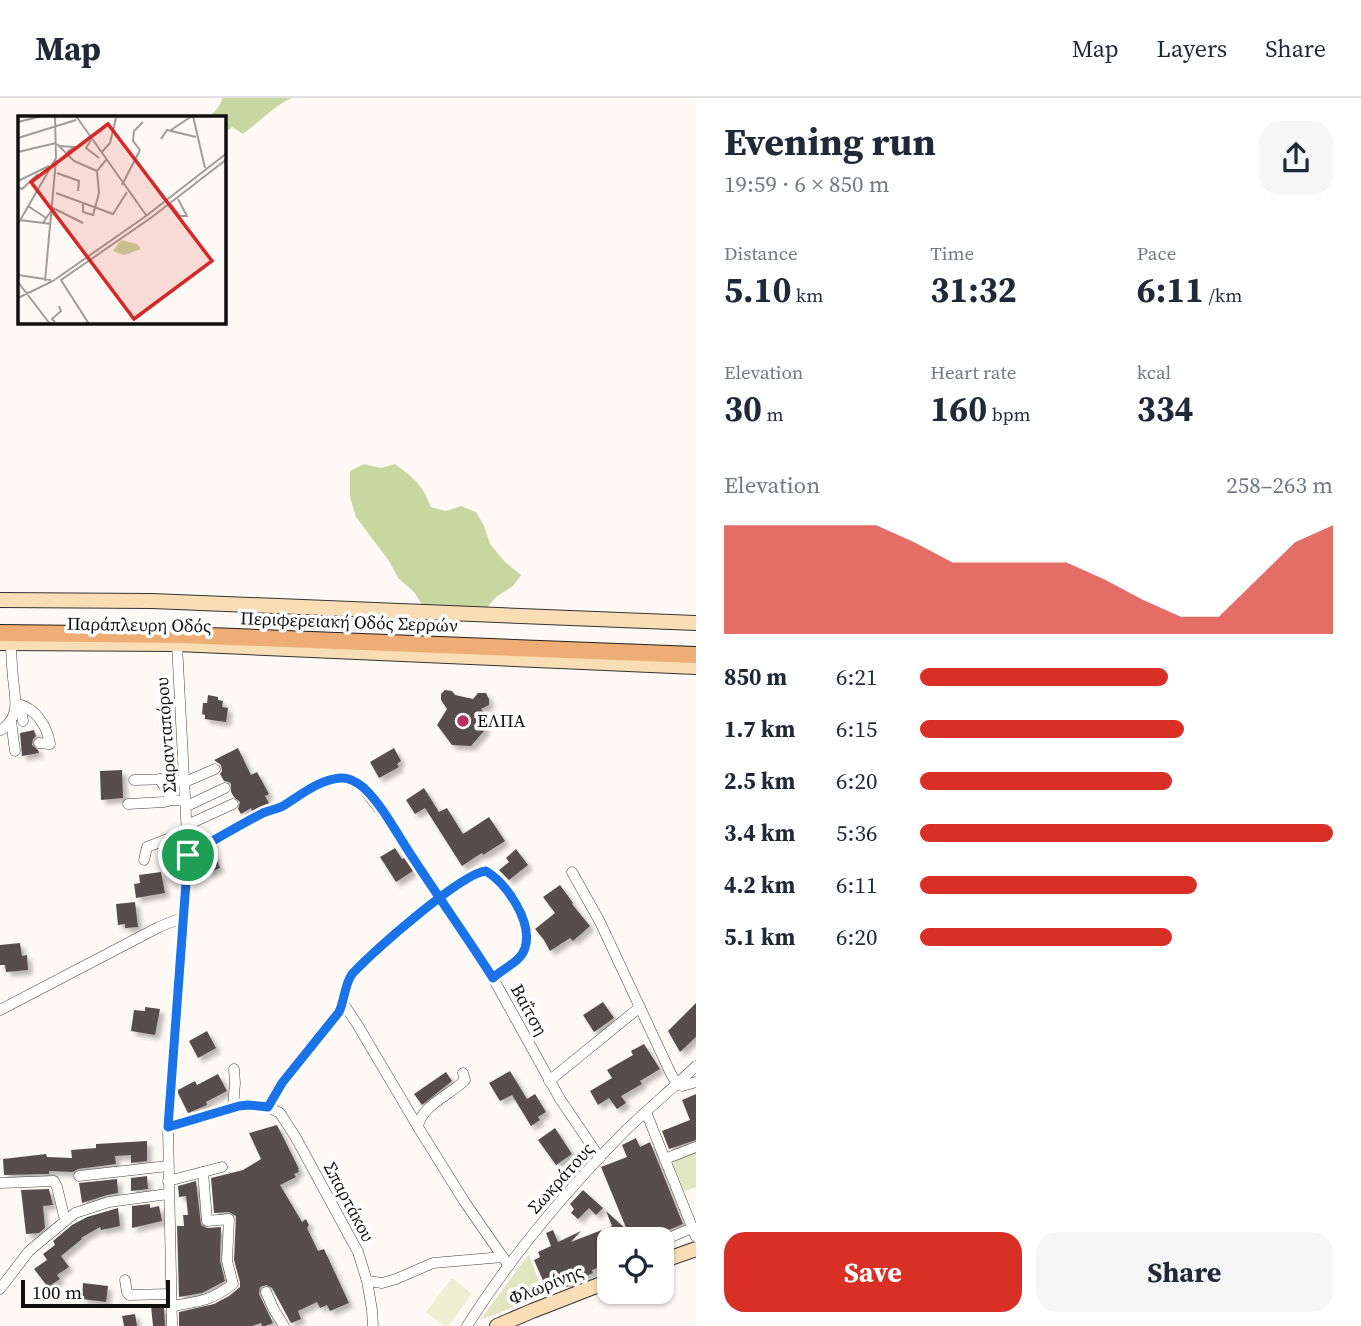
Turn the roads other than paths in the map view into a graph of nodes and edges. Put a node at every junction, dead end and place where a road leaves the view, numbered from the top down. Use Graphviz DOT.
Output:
graph roads {
  1 [pos="0,600"];
  2 [pos="696,623"];
  3 [pos="4,640"];
  4 [pos="177,644"];
  5 [pos="696,655"];
  6 [pos="696,667"];
  7 [pos="18,704"];
  8 [pos="11,721"];
  9 [pos="23,721"];
  10 [pos="1,730"];
  11 [pos="39,743"];
  12 [pos="15,751"];
  13 [pos="215,769"];
  14 [pos="160,779"];
  15 [pos="134,780"];
  16 [pos="185,782"];
  17 [pos="225,788"];
  18 [pos="172,800"];
  19 [pos="187,803"];
  20 [pos="128,804"];
  21 [pos="233,804"];
  22 [pos="188,830"];
  23 [pos="188,855"];
  24 [pos="144,860"];
  25 [pos="572,872"];
  26 [pos="441,898"];
  27 [pos="184,917"];
  28 [pos="493,978"];
  29 [pos="343,1003"];
  30 [pos="640,1007"];
  31 [pos="0,1010"];
  32 [pos="696,1066"];
  33 [pos="234,1069"];
  34 [pos="463,1073"];
  35 [pos="549,1081"];
  36 [pos="696,1082"];
  37 [pos="677,1084"];
  38 [pos="233,1107"];
  39 [pos="268,1107"];
  40 [pos="646,1112"];
  41 [pos="168,1127"];
  42 [pos="418,1127"];
  43 [pos="696,1147"];
  44 [pos="600,1158"];
  45 [pos="665,1159"];
  46 [pos="168,1166"];
  47 [pos="222,1167"];
  48 [pos="203,1172"];
  49 [pos="79,1176"];
  50 [pos="168,1181"];
  51 [pos="0,1183"];
  52 [pos="168,1194"];
  53 [pos="65,1220"];
  54 [pos="694,1233"];
  55 [pos="674,1238"];
  56 [pos="696,1248"];
  57 [pos="503,1256"];
  58 [pos="674,1257"];
  59 [pos="509,1266"];
  60 [pos="125,1280"];
  61 [pos="367,1282"];
  62 [pos="597,1286"];
  63 [pos="0,1289"];
  64 [pos="266,1292"];
  65 [pos="171,1294"];
  66 [pos="172,1306"];
  67 [pos="372,1310"];
  68 [pos="172,1326"];
  69 [pos="284,1326"];
  70 [pos="365,1326"];
  71 [pos="373,1326"];
  72 [pos="467,1326"];
  73 [pos="497,1326"];
  1 -- 2 [label="street, Παράπλευρη Οδός"];
  3 -- 4 [label="street, Παράπλευρη Οδός"];
  3 -- 5 [label="main road, Περιφερειακή Οδός Σερρών"];
  3 -- 7 [label="street"];
  4 -- 6 [label="street, Παράπλευρη Οδός"];
  4 -- 16 [label="street, Σαρανταπόρου"];
  7 -- 8 [label="street"];
  7 -- 9 [label="street"];
  7 -- 11 [label="street"];
  8 -- 10 [label="street"];
  8 -- 12 [label="street"];
  13 -- 16 [label="street"];
  14 -- 15 [label="street"];
  14 -- 16 [label="street"];
  14 -- 18 [label="street"];
  16 -- 19 [label="street, Σαρανταπόρου"];
  17 -- 19 [label="street"];
  18 -- 19 [label="street"];
  18 -- 20 [label="street"];
  19 -- 22 [label="street, Σαρανταπόρου"];
  21 -- 22 [label="street"];
  22 -- 23 [label="street, Σαρανταπόρου"];
  22 -- 24 [label="street"];
  23 -- 26 [label="street, Βαΐτση"];
  23 -- 27 [label="street, Σαρανταπόρου"];
  25 -- 30 [label="street"];
  26 -- 28 [label="street, Βαΐτση"];
  26 -- 28 [label="street"];
  26 -- 29 [label="street"];
  27 -- 31 [label="street"];
  27 -- 41 [label="street, Σαρανταπόρου"];
  28 -- 35 [label="street, Βαΐτση"];
  29 -- 39 [label="street"];
  29 -- 42 [label="street"];
  30 -- 35 [label="street"];
  30 -- 37 [label="street"];
  32 -- 37 [label="street, Σωκράτους"];
  33 -- 38 [label="street"];
  34 -- 42 [label="street"];
  35 -- 44 [label="street, Βαΐτση"];
  36 -- 37 [label="street"];
  37 -- 40 [label="street, Σωκράτους"];
  38 -- 39 [label="street"];
  38 -- 41 [label="street"];
  39 -- 61 [label="street, Σπαρτάκου"];
  40 -- 44 [label="street, Σωκράτους"];
  40 -- 45 [label="street"];
  41 -- 46 [label="street, Σαρανταπόρου"];
  42 -- 57 [label="street"];
  43 -- 45 [label="street"];
  44 -- 59 [label="street, Σωκράτους"];
  45 -- 54 [label="street"];
  46 -- 49 [label="street"];
  46 -- 50 [label="street, Σαρανταπόρου"];
  47 -- 48 [label="street"];
  48 -- 50 [label="street"];
  48 -- 66 [label="street"];
  50 -- 52 [label="street, Σαρανταπόρου"];
  51 -- 53 [label="street"];
  52 -- 53 [label="street"];
  52 -- 65 [label="street, Σαρανταπόρου"];
  53 -- 63 [label="street"];
  54 -- 55 [label="street"];
  56 -- 58 [label="street"];
  57 -- 59 [label="street"];
  57 -- 61 [label="street"];
  59 -- 72 [label="street, Σωκράτους"];
  60 -- 65 [label="street"];
  61 -- 67 [label="street, Σπαρτάκου"];
  62 -- 73 [label="street, Φλωρίνης"];
  64 -- 69 [label="street"];
  65 -- 66 [label="street, Σαρανταπόρου"];
  66 -- 68 [label="street, Σαρανταπόρου"];
  67 -- 70 [label="street"];
  67 -- 71 [label="street, Σπαρτάκου"];
}
